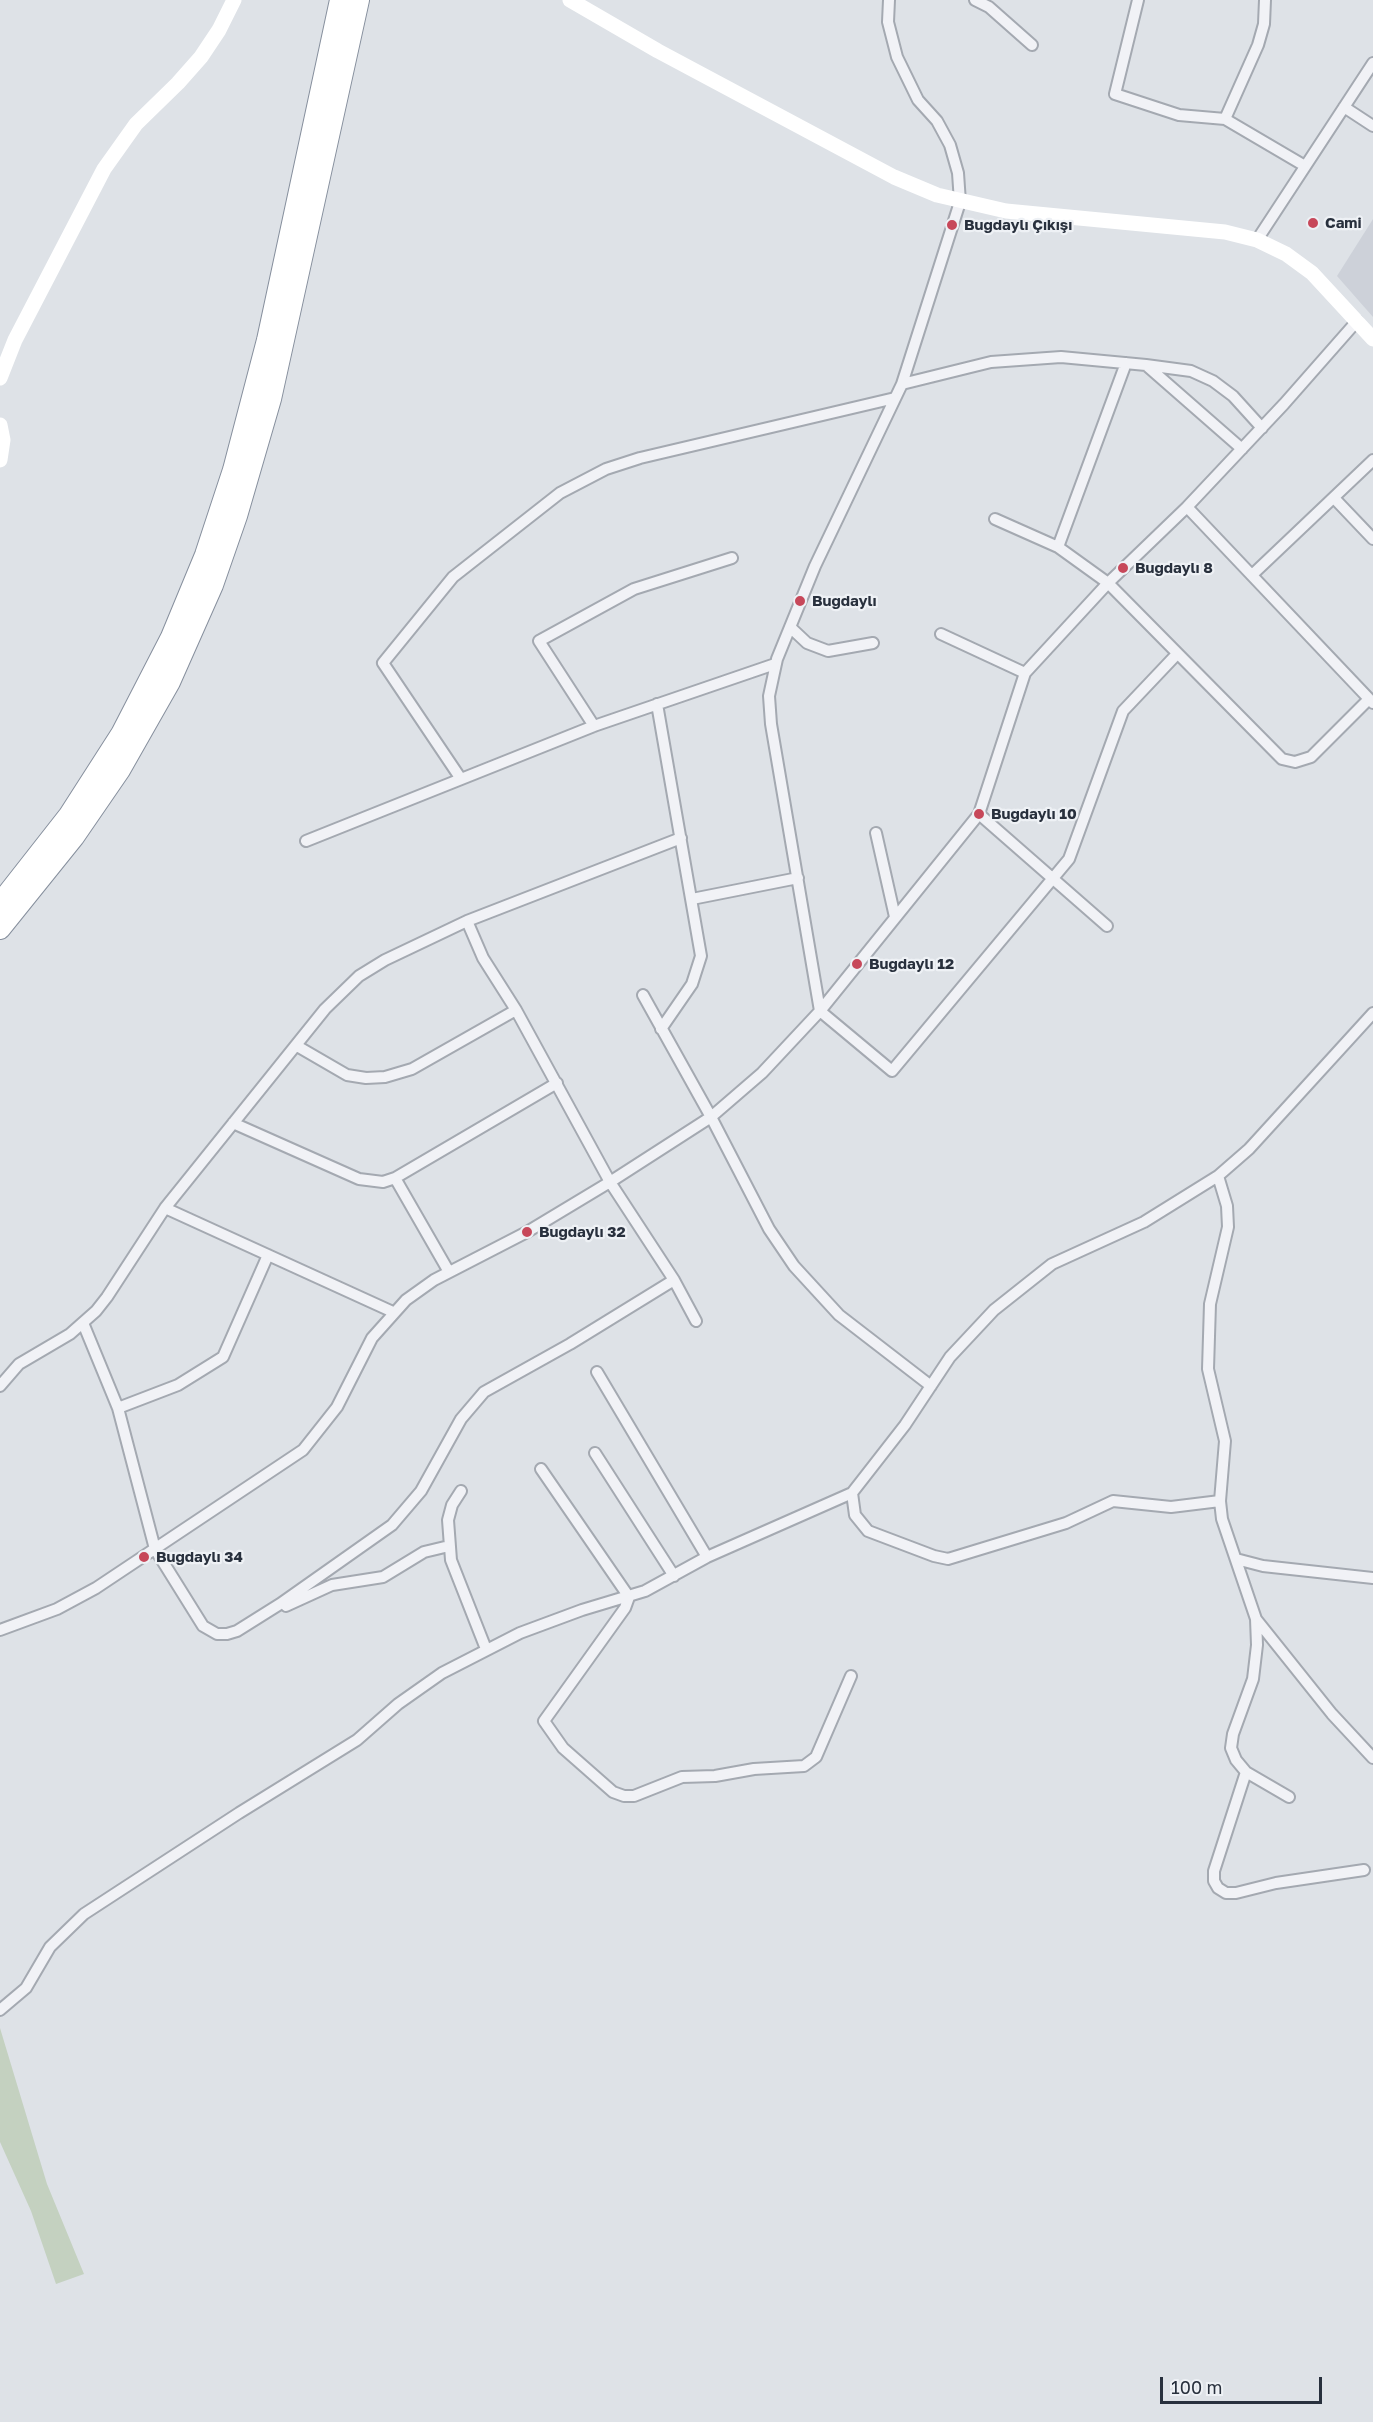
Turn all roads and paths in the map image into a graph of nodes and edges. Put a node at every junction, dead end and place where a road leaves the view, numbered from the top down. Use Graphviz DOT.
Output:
graph roads {
  1 [pos="234,0"];
  2 [pos="340,0"];
  3 [pos="359,0"];
  4 [pos="570,0"];
  5 [pos="889,0"];
  6 [pos="975,0"];
  7 [pos="1138,0"];
  8 [pos="1265,0"];
  9 [pos="991,3"];
  10 [pos="1032,45"];
  11 [pos="1373,63"];
  12 [pos="1344,107"];
  13 [pos="1225,119"];
  14 [pos="1373,126"];
  15 [pos="1305,166"];
  16 [pos="960,202"];
  17 [pos="1257,240"];
  18 [pos="1357,321"];
  19 [pos="1373,339"];
  20 [pos="1126,363"];
  21 [pos="1146,365"];
  22 [pos="0,378"];
  23 [pos="902,384"];
  24 [pos="895,398"];
  25 [pos="0,425"];
  26 [pos="1262,428"];
  27 [pos="1242,449"];
  28 [pos="0,460"];
  29 [pos="1373,460"];
  30 [pos="1334,498"];
  31 [pos="1187,507"];
  32 [pos="995,519"];
  33 [pos="1373,539"];
  34 [pos="1058,547"];
  35 [pos="732,558"];
  36 [pos="1252,575"];
  37 [pos="1108,583"];
  38 [pos="790,627"];
  39 [pos="941,634"];
  40 [pos="873,643"];
  41 [pos="1177,654"];
  42 [pos="775,664"];
  43 [pos="1025,673"];
  44 [pos="1371,701"];
  45 [pos="657,704"];
  46 [pos="594,726"];
  47 [pos="461,779"];
  48 [pos="979,814"];
  49 [pos="876,833"];
  50 [pos="681,838"];
  51 [pos="306,841"];
  52 [pos="798,878"];
  53 [pos="1053,879"];
  54 [pos="692,900"];
  55 [pos="0,903"];
  56 [pos="895,917"];
  57 [pos="466,921"];
  58 [pos="1107,926"];
  59 [pos="0,929"];
  60 [pos="643,995"];
  61 [pos="516,1010"];
  62 [pos="820,1011"];
  63 [pos="1373,1013"];
  64 [pos="661,1029"];
  65 [pos="297,1046"];
  66 [pos="558,1083"];
  67 [pos="711,1117"];
  68 [pos="233,1123"];
  69 [pos="1218,1176"];
  70 [pos="395,1178"];
  71 [pos="610,1182"];
  72 [pos="165,1208"];
  73 [pos="268,1255"];
  74 [pos="449,1272"];
  75 [pos="674,1280"];
  76 [pos="393,1312"];
  77 [pos="696,1321"];
  78 [pos="83,1323"];
  79 [pos="597,1372"];
  80 [pos="0,1386"];
  81 [pos="931,1386"];
  82 [pos="118,1408"];
  83 [pos="595,1453"];
  84 [pos="542,1469"];
  85 [pos="461,1491"];
  86 [pos="852,1493"];
  87 [pos="1220,1501"];
  88 [pos="449,1546"];
  89 [pos="154,1549"];
  90 [pos="707,1557"];
  91 [pos="1236,1559"];
  92 [pos="674,1576"];
  93 [pos="1373,1578"];
  94 [pos="629,1595"];
  95 [pos="280,1604"];
  96 [pos="1256,1619"];
  97 [pos="0,1630"];
  98 [pos="486,1649"];
  99 [pos="851,1676"];
  100 [pos="1373,1758"];
  101 [pos="1246,1772"];
  102 [pos="1290,1797"];
  103 [pos="1364,1870"];
  104 [pos="0,2010"];
  1 -- 22 [label="street"];
  2 -- 55 [label="highway"];
  3 -- 59 [label="highway"];
  4 -- 16 [label="street"];
  5 -- 16 [label="street"];
  6 -- 9 [label="street"];
  7 -- 13 [label="street"];
  8 -- 13 [label="street"];
  9 -- 10 [label="street"];
  11 -- 12 [label="street"];
  12 -- 14 [label="street"];
  12 -- 15 [label="street"];
  13 -- 15 [label="street"];
  15 -- 17 [label="street"];
  16 -- 17 [label="street"];
  16 -- 23 [label="street"];
  17 -- 18 [label="street"];
  18 -- 19 [label="street"];
  18 -- 26 [label="street"];
  20 -- 21 [label="street"];
  20 -- 23 [label="street"];
  20 -- 34 [label="street"];
  21 -- 26 [label="street"];
  21 -- 27 [label="street"];
  23 -- 24 [label="street"];
  24 -- 38 [label="street"];
  24 -- 47 [label="street"];
  25 -- 28 [label="street"];
  26 -- 27 [label="street"];
  27 -- 31 [label="street"];
  29 -- 30 [label="street"];
  30 -- 33 [label="street"];
  30 -- 36 [label="street"];
  31 -- 36 [label="street"];
  31 -- 37 [label="street"];
  32 -- 34 [label="street"];
  34 -- 37 [label="street"];
  35 -- 46 [label="street"];
  36 -- 44 [label="street"];
  37 -- 41 [label="street"];
  37 -- 43 [label="street"];
  38 -- 40 [label="street"];
  38 -- 42 [label="street"];
  39 -- 43 [label="street"];
  41 -- 44 [label="street"];
  41 -- 53 [label="street"];
  42 -- 45 [label="street"];
  42 -- 52 [label="street"];
  43 -- 48 [label="street"];
  45 -- 46 [label="street"];
  45 -- 50 [label="street"];
  46 -- 47 [label="street"];
  47 -- 51 [label="street"];
  48 -- 53 [label="street"];
  48 -- 56 [label="street"];
  49 -- 56 [label="street"];
  50 -- 54 [label="street"];
  50 -- 57 [label="street"];
  52 -- 54 [label="street"];
  52 -- 62 [label="street"];
  53 -- 58 [label="street"];
  53 -- 62 [label="street"];
  54 -- 64 [label="street"];
  56 -- 62 [label="street"];
  57 -- 61 [label="street"];
  57 -- 65 [label="street"];
  60 -- 64 [label="street"];
  61 -- 65 [label="street"];
  61 -- 66 [label="street"];
  62 -- 67 [label="street"];
  63 -- 69 [label="street"];
  64 -- 67 [label="street"];
  65 -- 68 [label="street"];
  66 -- 70 [label="street"];
  66 -- 71 [label="street"];
  67 -- 71 [label="street"];
  67 -- 81 [label="street"];
  68 -- 70 [label="street"];
  68 -- 72 [label="street"];
  69 -- 81 [label="street"];
  69 -- 87 [label="street"];
  70 -- 74 [label="street"];
  71 -- 74 [label="street"];
  71 -- 75 [label="street"];
  72 -- 73 [label="street"];
  72 -- 78 [label="street"];
  73 -- 76 [label="street"];
  73 -- 82 [label="street"];
  74 -- 76 [label="street"];
  75 -- 77 [label="street"];
  75 -- 95 [label="street"];
  76 -- 89 [label="street"];
  78 -- 80 [label="street"];
  78 -- 82 [label="street"];
  79 -- 90 [label="street"];
  81 -- 86 [label="street"];
  82 -- 89 [label="street"];
  83 -- 92 [label="street"];
  84 -- 94 [label="street"];
  85 -- 88 [label="street"];
  86 -- 87 [label="street"];
  86 -- 90 [label="street"];
  87 -- 91 [label="street"];
  88 -- 95 [label="street"];
  88 -- 98 [label="street"];
  89 -- 95 [label="street"];
  89 -- 97 [label="street"];
  90 -- 92 [label="street"];
  91 -- 93 [label="street"];
  91 -- 96 [label="street"];
  92 -- 94 [label="street"];
  94 -- 98 [label="street"];
  94 -- 99 [label="street"];
  96 -- 100 [label="street"];
  96 -- 101 [label="street"];
  98 -- 104 [label="street"];
  101 -- 102 [label="street"];
  101 -- 103 [label="street"];
}
